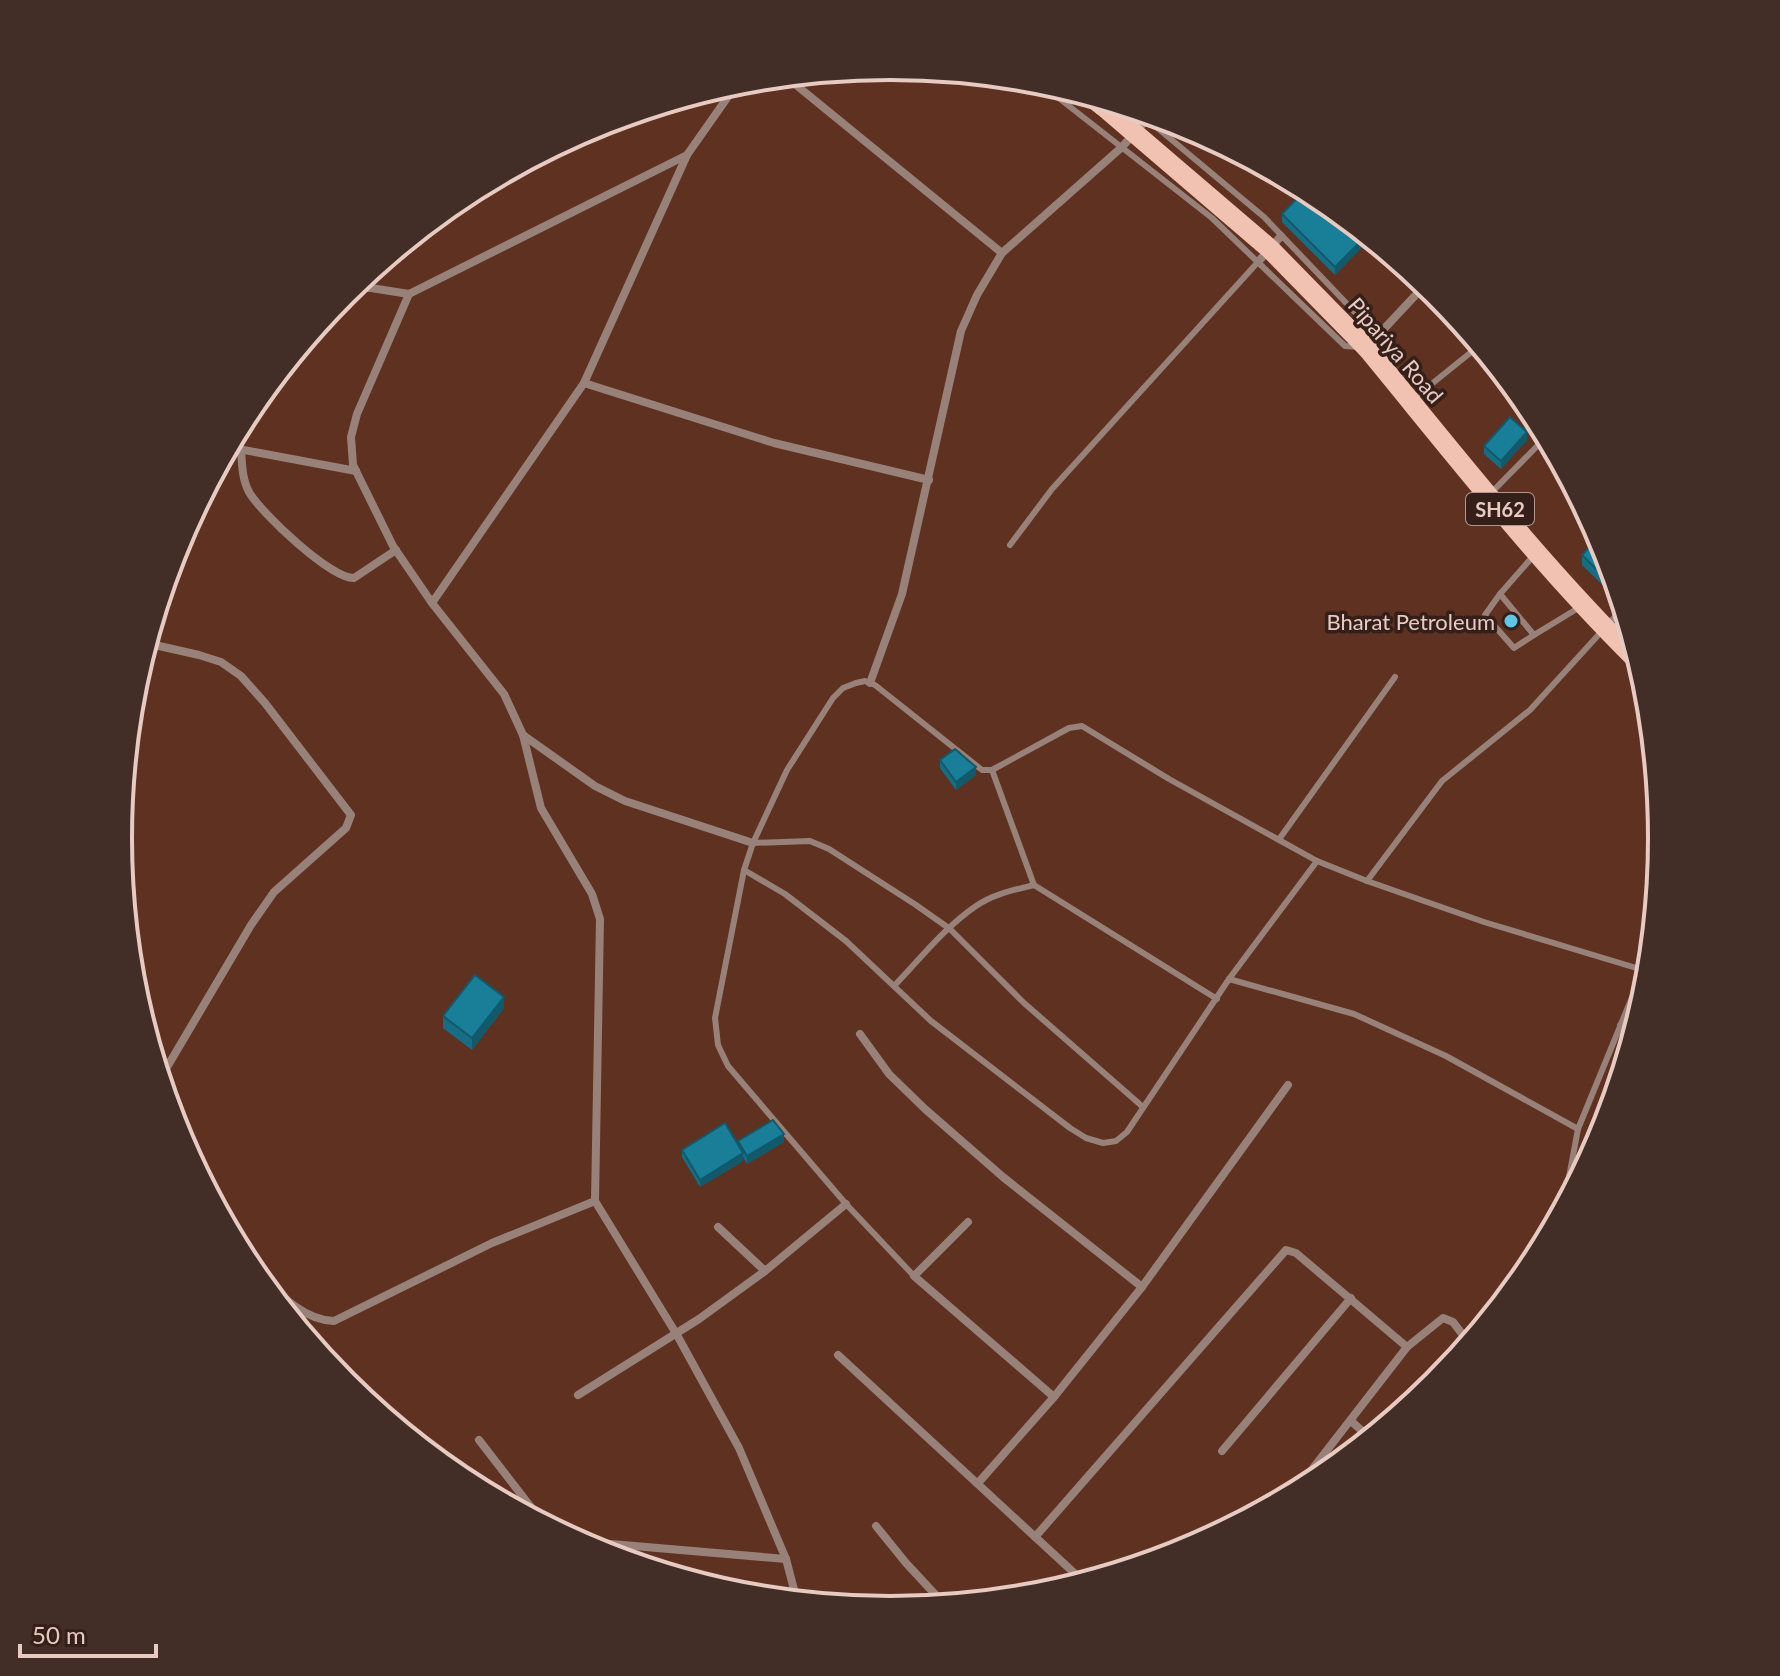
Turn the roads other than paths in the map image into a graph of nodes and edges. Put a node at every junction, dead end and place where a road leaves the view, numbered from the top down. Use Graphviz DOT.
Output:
graph roads {
  1 [pos="797,86"];
  2 [pos="727,99"];
  3 [pos="1062,101"];
  4 [pos="1110,113"];
  5 [pos="1143,124"];
  6 [pos="1161,130"];
  7 [pos="1122,147"];
  8 [pos="687,155"];
  9 [pos="1281,236"];
  10 [pos="1002,253"];
  11 [pos="1258,262"];
  12 [pos="371,288"];
  13 [pos="409,294"];
  14 [pos="1417,294"];
  15 [pos="1367,348"];
  16 [pos="1471,352"];
  17 [pos="584,383"];
  18 [pos="1411,401"];
  19 [pos="1538,446"];
  20 [pos="241,449"];
  21 [pos="356,471"];
  22 [pos="929,480"];
  23 [pos="1488,496"];
  24 [pos="1010,545"];
  25 [pos="396,550"];
  26 [pos="1537,551"];
  27 [pos="1500,594"];
  28 [pos="432,603"];
  29 [pos="1584,605"];
  30 [pos="1615,618"];
  31 [pos="1605,629"];
  32 [pos="1534,635"];
  33 [pos="157,646"];
  34 [pos="1623,647"];
  35 [pos="1395,677"];
  36 [pos="870,683"];
  37 [pos="523,735"];
  38 [pos="992,770"];
  39 [pos="1280,838"];
  40 [pos="753,843"];
  41 [pos="1317,861"];
  42 [pos="744,870"];
  43 [pos="1367,881"];
  44 [pos="1034,885"];
  45 [pos="950,929"];
  46 [pos="1636,968"];
  47 [pos="1229,979"];
  48 [pos="895,985"];
  49 [pos="1217,999"];
  50 [pos="1629,1004"];
  51 [pos="1620,1025"];
  52 [pos="1624,1027"];
  53 [pos="860,1034"];
  54 [pos="167,1066"];
  55 [pos="1288,1085"];
  56 [pos="1143,1107"];
  57 [pos="1578,1129"];
  58 [pos="1570,1174"];
  59 [pos="595,1201"];
  60 [pos="846,1204"];
  61 [pos="968,1222"];
  62 [pos="718,1227"];
  63 [pos="765,1271"];
  64 [pos="914,1276"];
  65 [pos="1142,1287"];
  66 [pos="1351,1298"];
  67 [pos="295,1306"];
  68 [pos="677,1335"];
  69 [pos="1463,1335"];
  70 [pos="1407,1347"];
  71 [pos="838,1355"];
  72 [pos="578,1395"];
  73 [pos="1054,1397"];
  74 [pos="1351,1421"];
  75 [pos="1362,1431"];
  76 [pos="479,1440"];
  77 [pos="1222,1451"];
  78 [pos="1317,1463"];
  79 [pos="979,1482"];
  80 [pos="528,1503"];
  81 [pos="876,1526"];
  82 [pos="1035,1537"];
  83 [pos="617,1544"];
  84 [pos="786,1559"];
  85 [pos="1074,1573"];
  86 [pos="794,1590"];
  87 [pos="935,1594"];
  1 -- 10 [label="street"];
  2 -- 8 [label="street"];
  3 -- 7 [label="lane"];
  4 -- 15 [label="main road, Pipariya Road / SH62, bridge"];
  5 -- 7 [label="street"];
  6 -- 9 [label="lane"];
  7 -- 10 [label="street"];
  7 -- 11 [label="lane"];
  8 -- 13 [label="street"];
  8 -- 17 [label="street"];
  9 -- 11 [label="street"];
  9 -- 15 [label="lane"];
  10 -- 22 [label="street"];
  11 -- 15 [label="lane"];
  11 -- 24 [label="lane"];
  12 -- 13 [label="street"];
  13 -- 21 [label="street"];
  14 -- 15 [label="street"];
  15 -- 18 [label="main road, Pipariya Road / SH62"];
  16 -- 18 [label="lane"];
  17 -- 22 [label="street"];
  17 -- 28 [label="street"];
  18 -- 23 [label="main road, Pipariya Road / SH62"];
  19 -- 23 [label="lane"];
  20 -- 21 [label="street"];
  20 -- 25 [label="street"];
  21 -- 25 [label="street"];
  22 -- 36 [label="street"];
  23 -- 26 [label="main road, Pipariya Road / SH62"];
  25 -- 28 [label="street"];
  26 -- 27 [label="lane"];
  26 -- 29 [label="main road, Pipariya Road / SH62"];
  27 -- 32 [label="lane"];
  27 -- 32 [label="lane"];
  28 -- 37 [label="street"];
  29 -- 31 [label="main road, Pipariya Road / SH62"];
  29 -- 32 [label="lane"];
  30 -- 31 [label="lane"];
  31 -- 34 [label="main road, Pipariya Road / SH62"];
  31 -- 43 [label="lane"];
  33 -- 54 [label="street"];
  35 -- 39 [label="lane"];
  36 -- 38 [label="lane"];
  36 -- 40 [label="lane"];
  37 -- 40 [label="street"];
  37 -- 59 [label="street"];
  38 -- 39 [label="lane"];
  38 -- 44 [label="lane"];
  39 -- 41 [label="lane"];
  40 -- 42 [label="lane"];
  40 -- 45 [label="lane"];
  41 -- 43 [label="lane"];
  41 -- 47 [label="lane"];
  42 -- 48 [label="lane"];
  42 -- 60 [label="lane"];
  43 -- 46 [label="lane"];
  44 -- 45 [label="lane"];
  44 -- 49 [label="lane"];
  45 -- 48 [label="lane"];
  45 -- 56 [label="lane"];
  47 -- 49 [label="lane"];
  47 -- 57 [label="lane"];
  48 -- 56 [label="lane"];
  49 -- 56 [label="lane"];
  50 -- 51 [label="lane"];
  51 -- 52 [label="lane"];
  51 -- 57 [label="lane"];
  53 -- 65 [label="street"];
  55 -- 65 [label="street"];
  57 -- 58 [label="lane"];
  59 -- 67 [label="street"];
  59 -- 68 [label="street"];
  60 -- 63 [label="street"];
  60 -- 64 [label="lane"];
  61 -- 64 [label="street"];
  62 -- 63 [label="street"];
  63 -- 68 [label="street"];
  64 -- 73 [label="street"];
  65 -- 73 [label="street"];
  66 -- 70 [label="street"];
  66 -- 77 [label="street"];
  66 -- 82 [label="street"];
  68 -- 72 [label="street"];
  68 -- 84 [label="street"];
  69 -- 70 [label="street"];
  70 -- 74 [label="street"];
  71 -- 79 [label="street"];
  73 -- 79 [label="street"];
  74 -- 75 [label="street"];
  74 -- 78 [label="street"];
  76 -- 80 [label="street"];
  79 -- 82 [label="street"];
  81 -- 87 [label="street"];
  82 -- 85 [label="street"];
  83 -- 84 [label="street"];
  84 -- 86 [label="street"];
}
